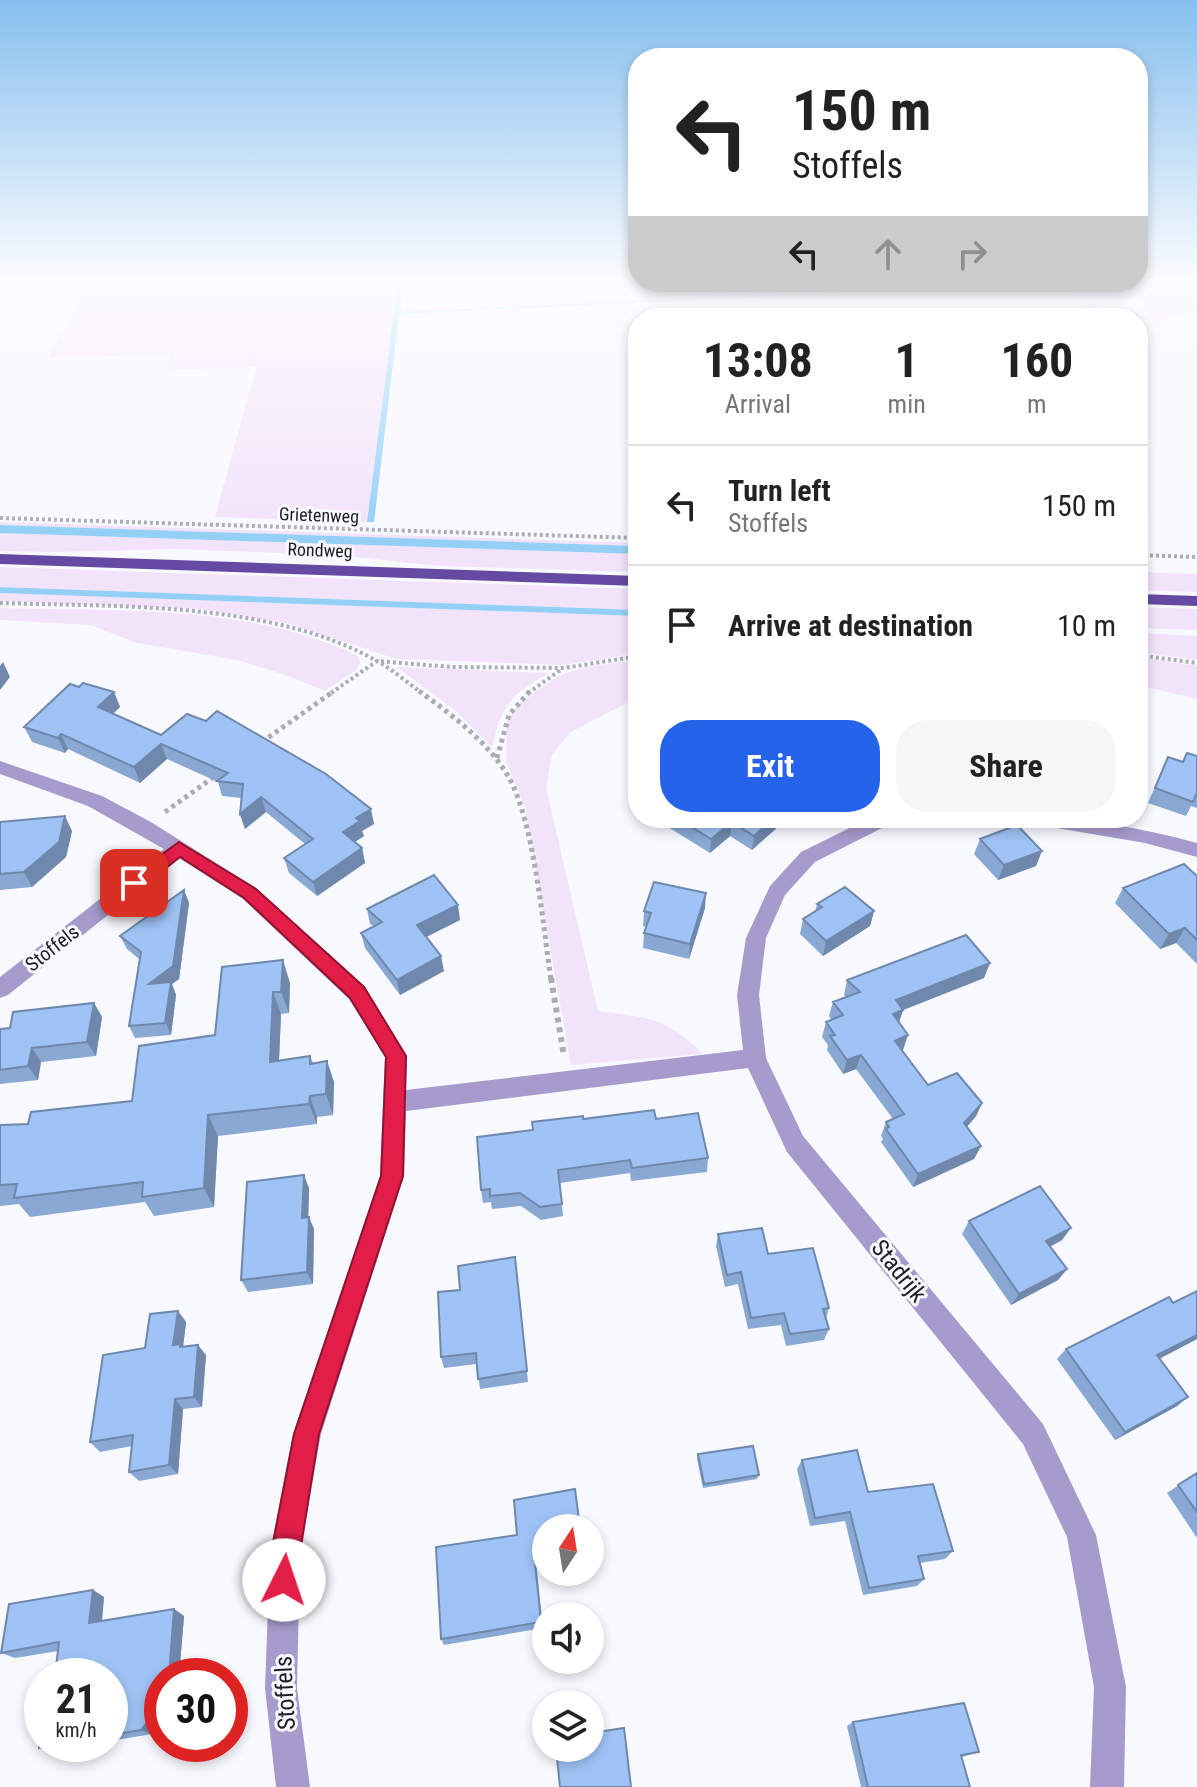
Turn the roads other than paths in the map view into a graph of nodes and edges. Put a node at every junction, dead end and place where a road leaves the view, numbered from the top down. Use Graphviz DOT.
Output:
graph roads {
  1 [pos="0,559"];
  2 [pos="628,581"];
  3 [pos="1148,599"];
  4 [pos="1197,601"];
  5 [pos="0,767"];
  6 [pos="866,828"];
  7 [pos="1098,828"];
  8 [pos="179,848"];
  9 [pos="1197,850"];
  10 [pos="0,989"];
  11 [pos="755,1058"];
  12 [pos="393,1102"];
  13 [pos="293,1787"];
  14 [pos="1107,1787"];
  1 -- 2 [label="main road, Rondweg"];
  3 -- 4 [label="main road"];
  5 -- 8 [label="street, Stoffels"];
  6 -- 11 [label="street, Stadrijk"];
  7 -- 9 [label="street"];
  8 -- 10 [label="street, Stoffels"];
  8 -- 12 [label="street, Stoffels"];
  11 -- 12 [label="street"];
  11 -- 14 [label="street, Stadrijk"];
  12 -- 13 [label="street, Stoffels"];
}
